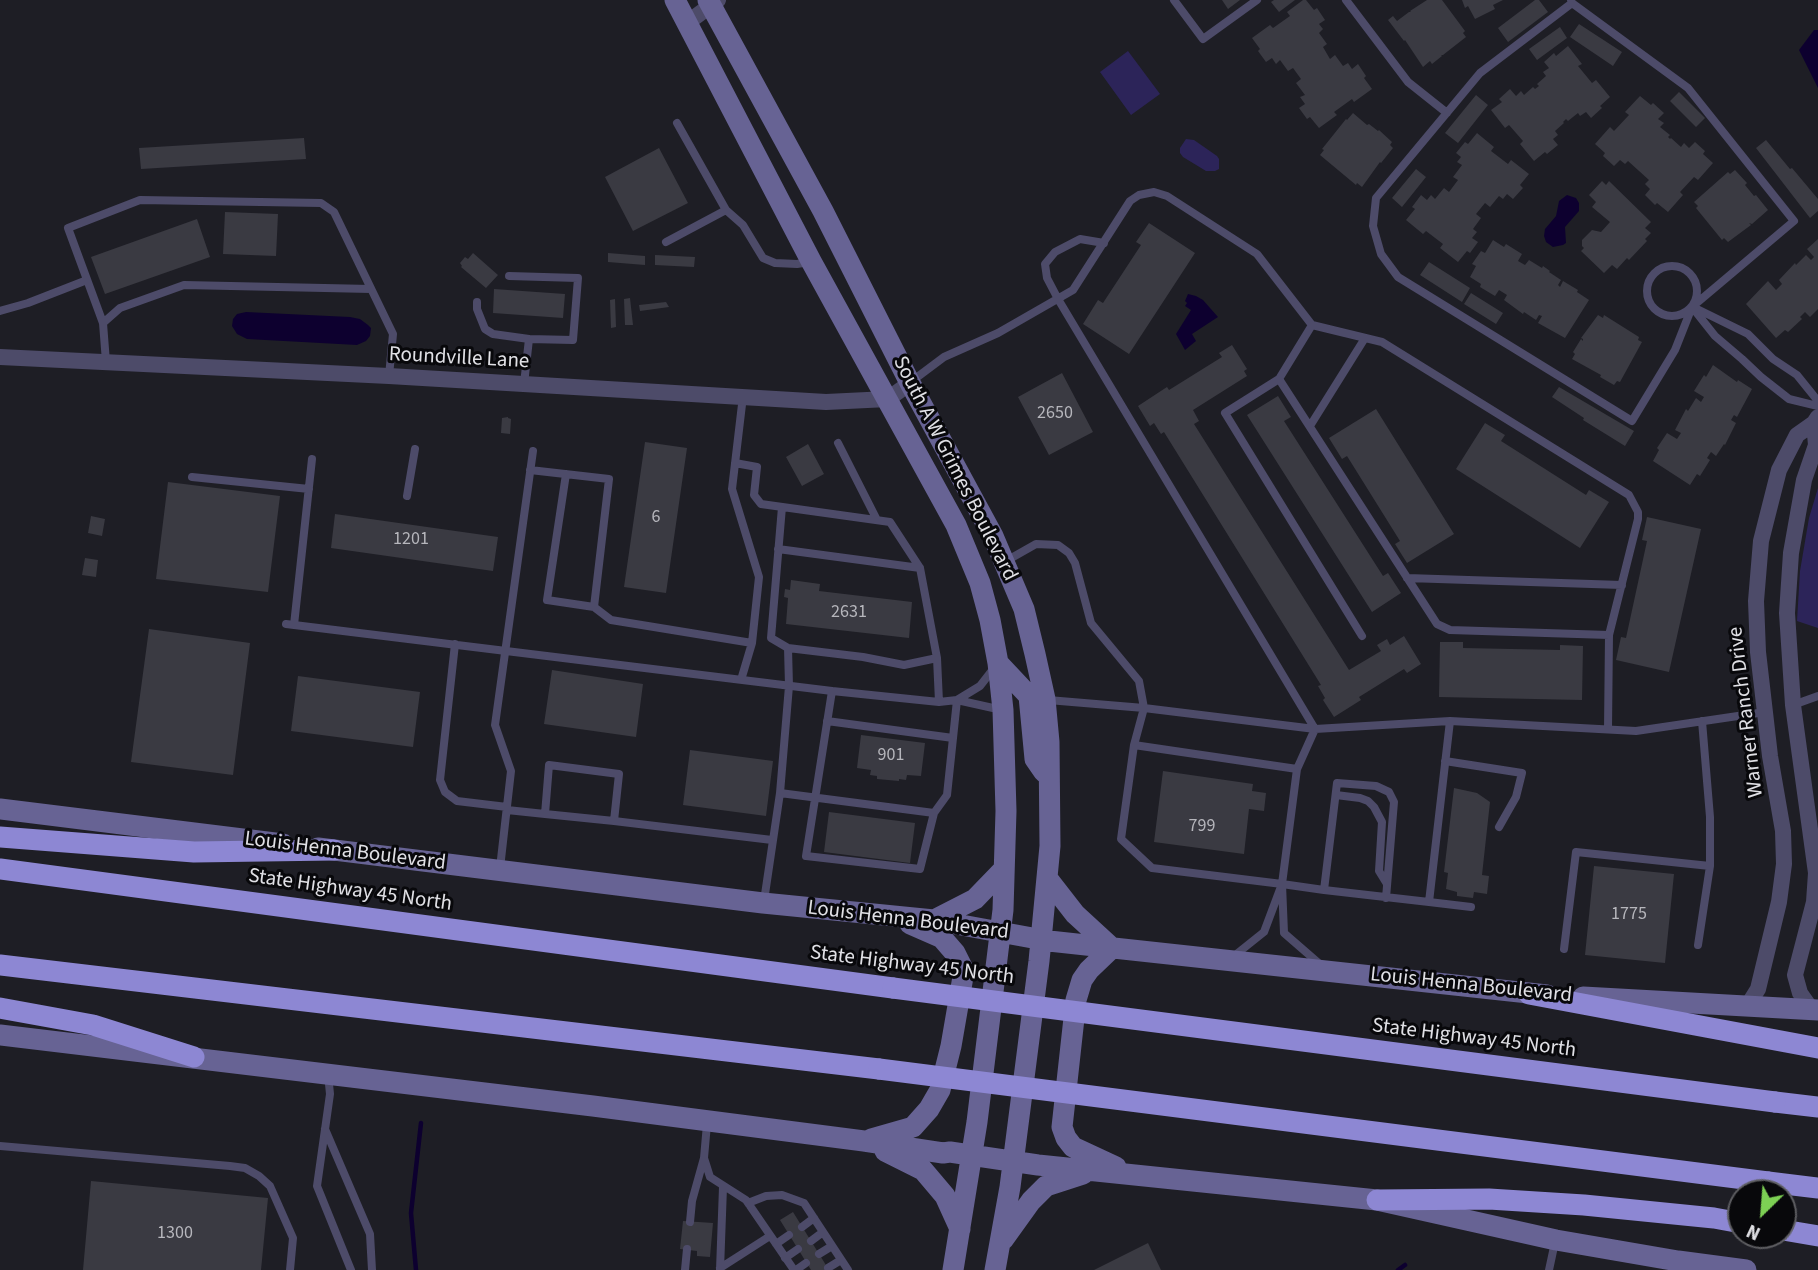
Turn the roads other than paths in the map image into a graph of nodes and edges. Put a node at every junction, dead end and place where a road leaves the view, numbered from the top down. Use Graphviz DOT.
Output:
graph roads {
  1 [pos="675,0"];
  2 [pos="1174,0"];
  3 [pos="1257,0"];
  4 [pos="1346,0"];
  5 [pos="712,2"];
  6 [pos="1571,2"];
  7 [pos="687,23"];
  8 [pos="1447,113"];
  9 [pos="677,123"];
  10 [pos="726,210"];
  11 [pos="666,242"];
  12 [pos="1104,243"];
  13 [pos="811,261"];
  14 [pos="509,276"];
  15 [pos="87,280"];
  16 [pos="371,289"];
  17 [pos="1058,299"];
  18 [pos="477,302"];
  19 [pos="1692,307"];
  20 [pos="0,311"];
  21 [pos="103,323"];
  22 [pos="1312,325"];
  23 [pos="528,338"];
  24 [pos="1365,338"];
  25 [pos="0,357"];
  26 [pos="106,362"];
  27 [pos="389,376"];
  28 [pos="1279,379"];
  29 [pos="910,383"];
  30 [pos="524,384"];
  31 [pos="743,396"];
  32 [pos="888,400"];
  33 [pos="1818,403"];
  34 [pos="1816,420"];
  35 [pos="1310,426"];
  36 [pos="838,443"];
  37 [pos="415,449"];
  38 [pos="533,451"];
  39 [pos="312,459"];
  40 [pos="735,463"];
  41 [pos="530,470"];
  42 [pos="566,474"];
  43 [pos="192,477"];
  44 [pos="309,489"];
  45 [pos="407,496"];
  46 [pos="782,507"];
  47 [pos="877,520"];
  48 [pos="778,549"];
  49 [pos="1005,562"];
  50 [pos="920,568"];
  51 [pos="1407,578"];
  52 [pos="1622,585"];
  53 [pos="594,607"];
  54 [pos="1609,635"];
  55 [pos="1362,636"];
  56 [pos="752,643"];
  57 [pos="455,645"];
  58 [pos="788,648"];
  59 [pos="505,650"];
  60 [pos="937,657"];
  61 [pos="998,663"];
  62 [pos="741,680"];
  63 [pos="789,685"];
  64 [pos="832,691"];
  65 [pos="1818,696"];
  66 [pos="1045,699"];
  67 [pos="957,700"];
  68 [pos="939,702"];
  69 [pos="1793,705"];
  70 [pos="1144,708"];
  71 [pos="1003,710"];
  72 [pos="1765,712"];
  73 [pos="827,721"];
  74 [pos="1450,721"];
  75 [pos="1702,721"];
  76 [pos="1315,729"];
  77 [pos="1608,729"];
  78 [pos="953,738"];
  79 [pos="1134,745"];
  80 [pos="1445,761"];
  81 [pos="1297,769"];
  82 [pos="1049,779"];
  83 [pos="780,793"];
  84 [pos="1336,794"];
  85 [pos="815,797"];
  86 [pos="507,808"];
  87 [pos="0,809"];
  88 [pos="934,813"];
  89 [pos="545,814"];
  90 [pos="614,821"];
  91 [pos="1499,827"];
  92 [pos="0,837"];
  93 [pos="772,841"];
  94 [pos="334,850"];
  95 [pos="1710,866"];
  96 [pos="0,869"];
  97 [pos="1004,869"];
  98 [pos="500,871"];
  99 [pos="1047,878"];
  100 [pos="1282,884"];
  101 [pos="1387,884"];
  102 [pos="1324,890"];
  103 [pos="1386,898"];
  104 [pos="1429,902"];
  105 [pos="763,904"];
  106 [pos="1471,907"];
  107 [pos="892,916"];
  108 [pos="934,920"];
  109 [pos="1002,931"];
  110 [pos="1042,939"];
  111 [pos="1698,945"];
  112 [pos="1112,948"];
  113 [pos="1564,949"];
  114 [pos="1228,960"];
  115 [pos="0,965"];
  116 [pos="1326,971"];
  117 [pos="1529,994"];
  118 [pos="1748,1006"];
  119 [pos="0,1008"];
  120 [pos="1815,1010"];
  121 [pos="0,1035"];
  122 [pos="1818,1048"];
  123 [pos="194,1057"];
  124 [pos="328,1073"];
  125 [pos="1818,1107"];
  126 [pos="708,1121"];
  127 [pos="325,1129"];
  128 [pos="864,1141"];
  129 [pos="0,1146"];
  130 [pos="972,1156"];
  131 [pos="704,1158"];
  132 [pos="1013,1161"];
  133 [pos="1091,1171"];
  134 [pos="1133,1174"];
  135 [pos="723,1186"];
  136 [pos="1818,1188"];
  137 [pos="1377,1200"];
  138 [pos="748,1203"];
  139 [pos="814,1218"];
  140 [pos="1727,1221"];
  141 [pos="690,1222"];
  142 [pos="802,1227"];
  143 [pos="960,1229"];
  144 [pos="823,1232"];
  145 [pos="1797,1232"];
  146 [pos="789,1235"];
  147 [pos="770,1236"];
  148 [pos="1818,1236"];
  149 [pos="1556,1240"];
  150 [pos="811,1241"];
  151 [pos="776,1244"];
  152 [pos="1000,1244"];
  153 [pos="832,1246"];
  154 [pos="798,1249"];
  155 [pos="687,1250"];
  156 [pos="819,1254"];
  157 [pos="785,1258"];
  158 [pos="841,1260"];
  159 [pos="806,1263"];
  160 [pos="1677,1265"];
  161 [pos="828,1268"];
  162 [pos="720,1269"];
  163 [pos="290,1270"];
  164 [pos="351,1270"];
  165 [pos="372,1270"];
  166 [pos="685,1270"];
  167 [pos="795,1270"];
  168 [pos="848,1270"];
  169 [pos="953,1270"];
  170 [pos="995,1270"];
  171 [pos="1549,1270"];
  172 [pos="1746,1270"];
  1 -- 7 [label="main road, South A W Grimes Boulevard"];
  2 -- 3 [label="lane"];
  4 -- 8 [label="lane"];
  5 -- 7 [label="street"];
  5 -- 29 [label="main road, South A W Grimes Boulevard"];
  6 -- 8 [label="lane"];
  6 -- 19 [label="lane"];
  7 -- 13 [label="main road, South A W Grimes Boulevard"];
  8 -- 19 [label="lane"];
  9 -- 10 [label="lane"];
  10 -- 11 [label="lane"];
  10 -- 13 [label="lane"];
  12 -- 17 [label="lane"];
  12 -- 17 [label="lane"];
  12 -- 22 [label="lane"];
  13 -- 32 [label="main road, South A W Grimes Boulevard"];
  14 -- 23 [label="lane"];
  15 -- 16 [label="lane"];
  15 -- 20 [label="lane"];
  15 -- 21 [label="lane"];
  16 -- 21 [label="lane"];
  16 -- 27 [label="lane"];
  17 -- 29 [label="lane"];
  17 -- 76 [label="lane"];
  18 -- 23 [label="lane"];
  19 -- 19 [label="lane"];
  19 -- 33 [label="lane"];
  19 -- 33 [label="lane"];
  21 -- 26 [label="lane"];
  22 -- 24 [label="lane"];
  22 -- 28 [label="lane"];
  23 -- 30 [label="lane"];
  24 -- 35 [label="lane"];
  24 -- 52 [label="lane"];
  25 -- 26 [label="street, Roundville Lane"];
  26 -- 27 [label="street, Roundville Lane"];
  27 -- 30 [label="street, Roundville Lane"];
  28 -- 35 [label="lane"];
  28 -- 55 [label="lane"];
  29 -- 32 [label="street"];
  29 -- 49 [label="main road, South A W Grimes Boulevard"];
  30 -- 31 [label="street, Roundville Lane"];
  31 -- 32 [label="street, Roundville Lane"];
  31 -- 40 [label="lane"];
  32 -- 61 [label="main road, South A W Grimes Boulevard"];
  34 -- 69 [label="street, Warner Ranch Drive"];
  34 -- 72 [label="street, Warner Ranch Drive"];
  35 -- 51 [label="lane"];
  36 -- 47 [label="lane"];
  37 -- 45 [label="lane"];
  38 -- 41 [label="lane"];
  39 -- 44 [label="lane"];
  40 -- 46 [label="lane"];
  40 -- 56 [label="lane"];
  41 -- 42 [label="lane"];
  41 -- 59 [label="lane"];
  42 -- 53 [label="lane"];
  42 -- 53 [label="lane"];
  43 -- 44 [label="lane"];
  44 -- 57 [label="lane"];
  46 -- 47 [label="lane"];
  46 -- 48 [label="lane"];
  47 -- 50 [label="lane"];
  48 -- 50 [label="lane"];
  48 -- 58 [label="lane"];
  49 -- 66 [label="main road, South A W Grimes Boulevard"];
  49 -- 70 [label="lane"];
  50 -- 60 [label="lane"];
  51 -- 52 [label="lane"];
  51 -- 54 [label="lane"];
  52 -- 54 [label="lane"];
  53 -- 56 [label="lane"];
  54 -- 77 [label="lane"];
  56 -- 62 [label="lane"];
  57 -- 59 [label="lane"];
  57 -- 86 [label="lane"];
  58 -- 60 [label="lane"];
  58 -- 63 [label="lane"];
  59 -- 62 [label="lane"];
  59 -- 86 [label="lane"];
  60 -- 68 [label="lane"];
  61 -- 67 [label="lane"];
  61 -- 71 [label="main road, South A W Grimes Boulevard"];
  61 -- 82 [label="main road"];
  62 -- 63 [label="lane"];
  63 -- 64 [label="lane"];
  63 -- 83 [label="lane"];
  64 -- 68 [label="lane"];
  64 -- 73 [label="lane"];
  65 -- 69 [label="lane"];
  66 -- 70 [label="lane"];
  66 -- 82 [label="main road, South A W Grimes Boulevard"];
  67 -- 68 [label="lane"];
  67 -- 71 [label="lane"];
  67 -- 78 [label="lane"];
  69 -- 72 [label="street"];
  69 -- 120 [label="street, Warner Ranch Drive"];
  70 -- 76 [label="lane"];
  70 -- 79 [label="lane"];
  71 -- 97 [label="main road, South A W Grimes Boulevard"];
  72 -- 75 [label="lane"];
  72 -- 118 [label="street, Warner Ranch Drive"];
  73 -- 78 [label="lane"];
  73 -- 85 [label="lane"];
  74 -- 76 [label="lane"];
  74 -- 77 [label="lane"];
  74 -- 80 [label="lane"];
  75 -- 77 [label="lane"];
  75 -- 95 [label="lane"];
  76 -- 81 [label="lane"];
  78 -- 88 [label="lane"];
  79 -- 81 [label="lane"];
  79 -- 100 [label="lane"];
  80 -- 91 [label="lane"];
  80 -- 104 [label="lane"];
  81 -- 100 [label="lane"];
  82 -- 99 [label="main road, South A W Grimes Boulevard"];
  83 -- 85 [label="lane"];
  83 -- 93 [label="lane"];
  84 -- 101 [label="lane"];
  84 -- 101 [label="lane"];
  84 -- 102 [label="lane"];
  85 -- 88 [label="lane"];
  85 -- 88 [label="lane"];
  86 -- 89 [label="lane"];
  86 -- 98 [label="lane"];
  87 -- 94 [label="main road, Louis Henna Boulevard"];
  89 -- 90 [label="lane"];
  89 -- 90 [label="lane"];
  90 -- 93 [label="lane"];
  92 -- 94 [label="highway"];
  93 -- 105 [label="lane"];
  94 -- 98 [label="main road, Louis Henna Boulevard"];
  95 -- 111 [label="lane"];
  95 -- 113 [label="lane"];
  96 -- 125 [label="highway, State Highway 45 North, bridge"];
  97 -- 108 [label="main road"];
  97 -- 109 [label="main road, South A W Grimes Boulevard"];
  98 -- 105 [label="main road, Louis Henna Boulevard"];
  99 -- 110 [label="main road, South A W Grimes Boulevard"];
  99 -- 112 [label="main road"];
  100 -- 102 [label="lane"];
  100 -- 114 [label="lane"];
  100 -- 116 [label="lane"];
  101 -- 103 [label="lane"];
  102 -- 103 [label="lane"];
  103 -- 104 [label="lane"];
  104 -- 106 [label="lane"];
  105 -- 107 [label="main road, Louis Henna Boulevard"];
  107 -- 108 [label="main road, Louis Henna Boulevard"];
  107 -- 128 [label="main road"];
  108 -- 109 [label="main road, Louis Henna Boulevard"];
  109 -- 110 [label="main road, Louis Henna Boulevard"];
  109 -- 130 [label="main road, South A W Grimes Boulevard"];
  110 -- 112 [label="main road, Louis Henna Boulevard"];
  110 -- 132 [label="main road, South A W Grimes Boulevard"];
  112 -- 114 [label="main road, Louis Henna Boulevard"];
  112 -- 134 [label="main road"];
  114 -- 116 [label="main road, Louis Henna Boulevard"];
  115 -- 136 [label="highway, bridge"];
  116 -- 117 [label="main road, Louis Henna Boulevard"];
  117 -- 118 [label="main road, Louis Henna Boulevard"];
  117 -- 122 [label="highway"];
  118 -- 120 [label="main road, Louis Henna Boulevard"];
  119 -- 123 [label="highway"];
  121 -- 123 [label="main road"];
  123 -- 124 [label="main road"];
  124 -- 126 [label="main road"];
  124 -- 127 [label="lane"];
  126 -- 128 [label="main road"];
  126 -- 131 [label="lane"];
  127 -- 164 [label="lane"];
  127 -- 165 [label="lane"];
  128 -- 130 [label="main road"];
  128 -- 143 [label="main road"];
  129 -- 163 [label="lane"];
  130 -- 132 [label="main road"];
  130 -- 143 [label="main road, South A W Grimes Boulevard"];
  131 -- 135 [label="lane"];
  131 -- 141 [label="lane"];
  132 -- 133 [label="main road"];
  132 -- 152 [label="main road, South A W Grimes Boulevard"];
  133 -- 134 [label="main road"];
  133 -- 152 [label="main road"];
  134 -- 137 [label="main road"];
  135 -- 138 [label="lane"];
  135 -- 162 [label="lane"];
  137 -- 140 [label="highway"];
  137 -- 149 [label="main road"];
  138 -- 139 [label="lane"];
  138 -- 147 [label="lane"];
  139 -- 142 [label="lane"];
  139 -- 144 [label="lane"];
  143 -- 169 [label="main road, South A W Grimes Boulevard"];
  144 -- 150 [label="lane"];
  144 -- 153 [label="lane"];
  145 -- 148 [label="highway"];
  146 -- 151 [label="lane"];
  147 -- 151 [label="lane"];
  147 -- 162 [label="lane"];
  149 -- 160 [label="main road"];
  149 -- 171 [label="lane"];
  151 -- 157 [label="lane"];
  152 -- 170 [label="main road, South A W Grimes Boulevard"];
  153 -- 156 [label="lane"];
  153 -- 158 [label="lane"];
  154 -- 157 [label="lane"];
  155 -- 166 [label="lane"];
  157 -- 167 [label="lane"];
  158 -- 161 [label="lane"];
  158 -- 168 [label="lane"];
  159 -- 167 [label="lane"];
  160 -- 172 [label="main road"];
}
